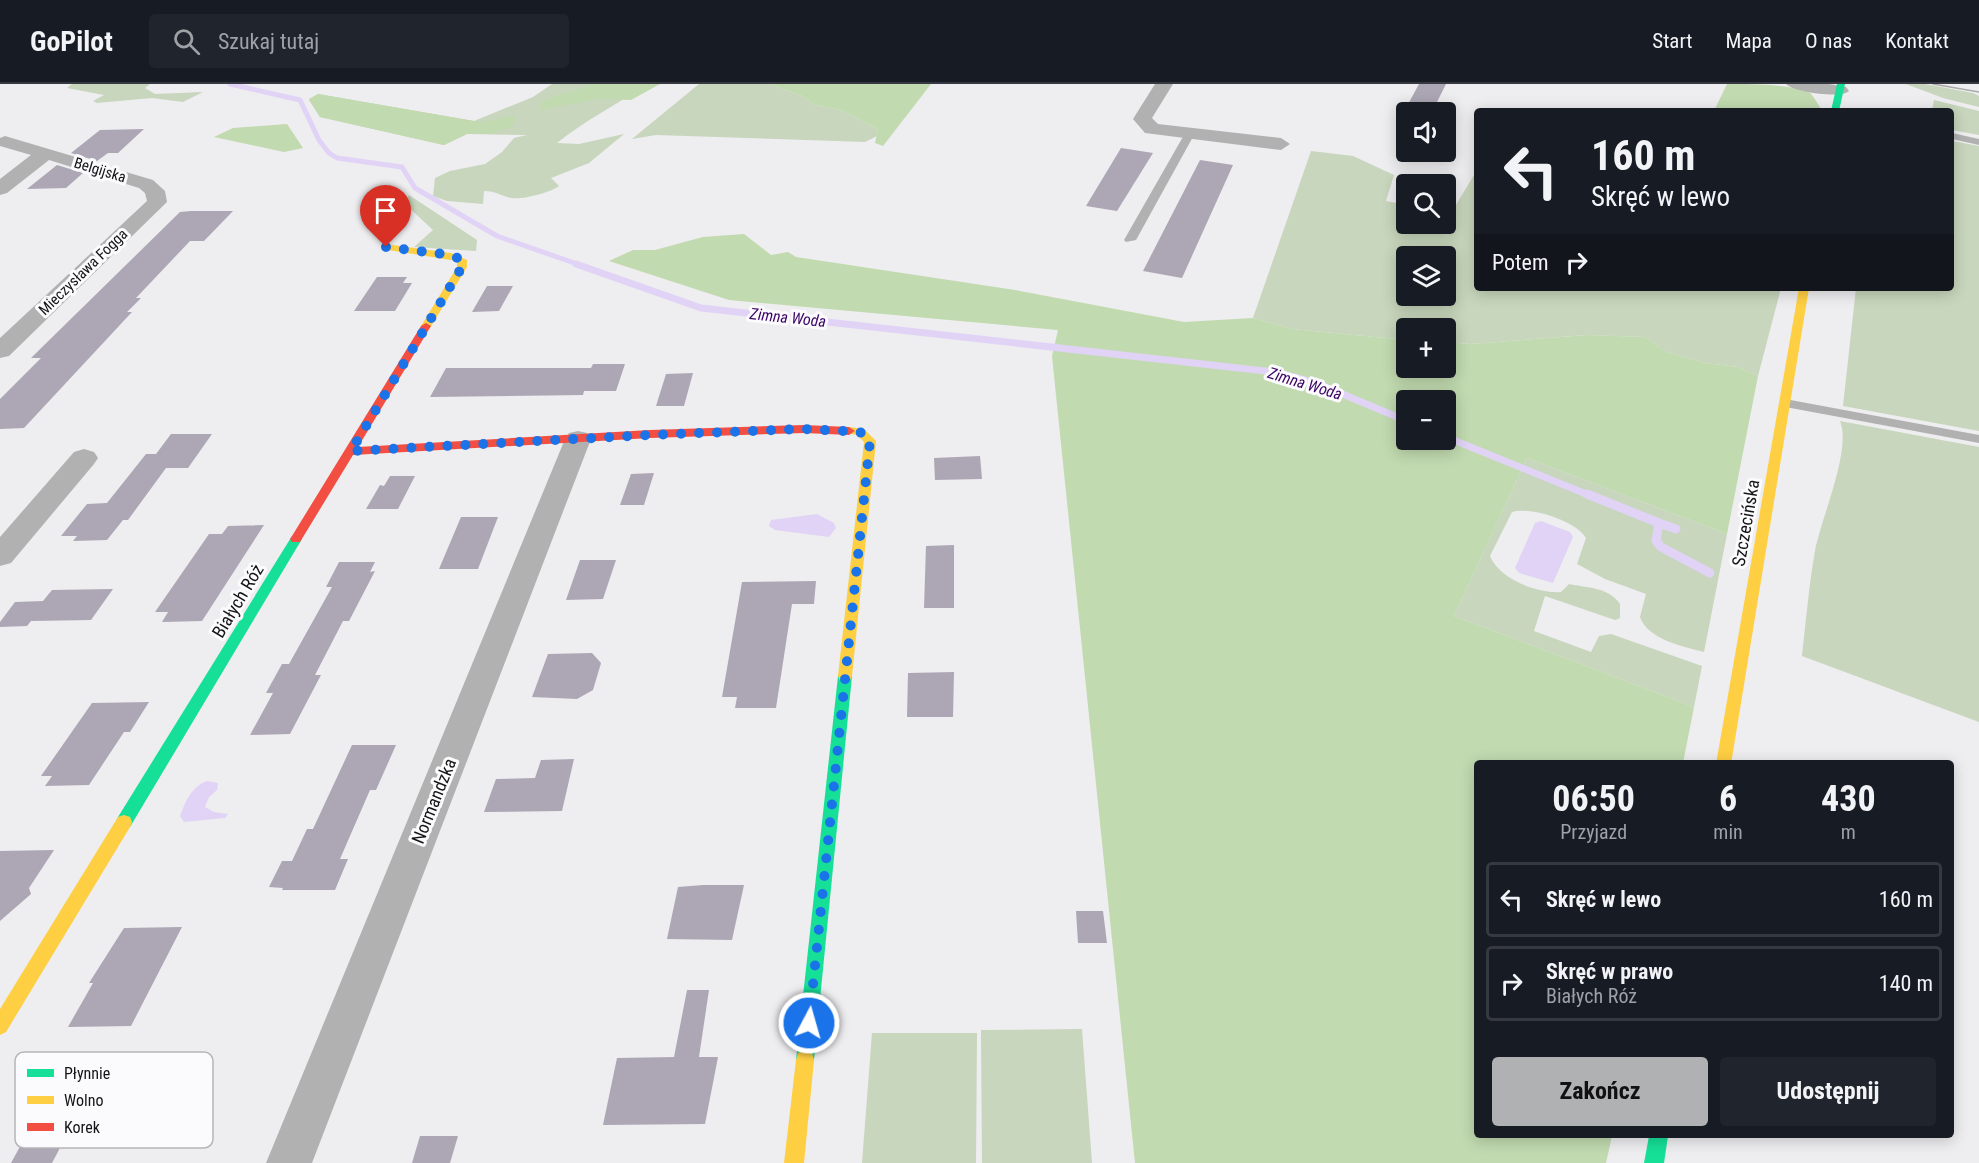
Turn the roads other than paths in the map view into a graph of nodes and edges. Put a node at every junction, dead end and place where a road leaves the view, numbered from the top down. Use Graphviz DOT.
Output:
graph roads {
  1 [pos="1164,84"];
  2 [pos="1795,84"];
  3 [pos="1840,100"];
  4 [pos="1189,135"];
  5 [pos="1954,136"];
  6 [pos="5,142"];
  7 [pos="1979,142"];
  8 [pos="1281,144"];
  9 [pos="46,153"];
  10 [pos="0,189"];
  11 [pos="154,189"];
  12 [pos="1131,240"];
  13 [pos="386,247"];
  14 [pos="1804,291"];
  15 [pos="0,351"];
  16 [pos="1785,403"];
  17 [pos="578,439"];
  18 [pos="1979,439"];
  19 [pos="351,451"];
  20 [pos="84,458"];
  21 [pos="0,556"];
  22 [pos="1724,760"];
  23 [pos="0,1026"];
  24 [pos="1659,1138"];
  25 [pos="289,1163"];
  26 [pos="794,1163"];
  27 [pos="1654,1163"];
  1 -- 4 [label="street"];
  2 -- 3 [label="street"];
  4 -- 8 [label="street"];
  4 -- 12 [label="lane"];
  5 -- 7 [label="lane"];
  6 -- 9 [label="street, Belgijska"];
  9 -- 10 [label="street"];
  9 -- 11 [label="street, Belgijska"];
  11 -- 15 [label="street, Mieczysława Fogga"];
  13 -- 19 [label="street, Białych Róż"];
  14 -- 16 [label="street, Szczecińska"];
  16 -- 18 [label="lane"];
  16 -- 22 [label="street, Szczecińska"];
  17 -- 19 [label="street"];
  17 -- 25 [label="street, Normandzka"];
  17 -- 26 [label="street"];
  19 -- 23 [label="street, Białych Róż"];
  20 -- 21 [label="street"];
  24 -- 27 [label="street"];
}
